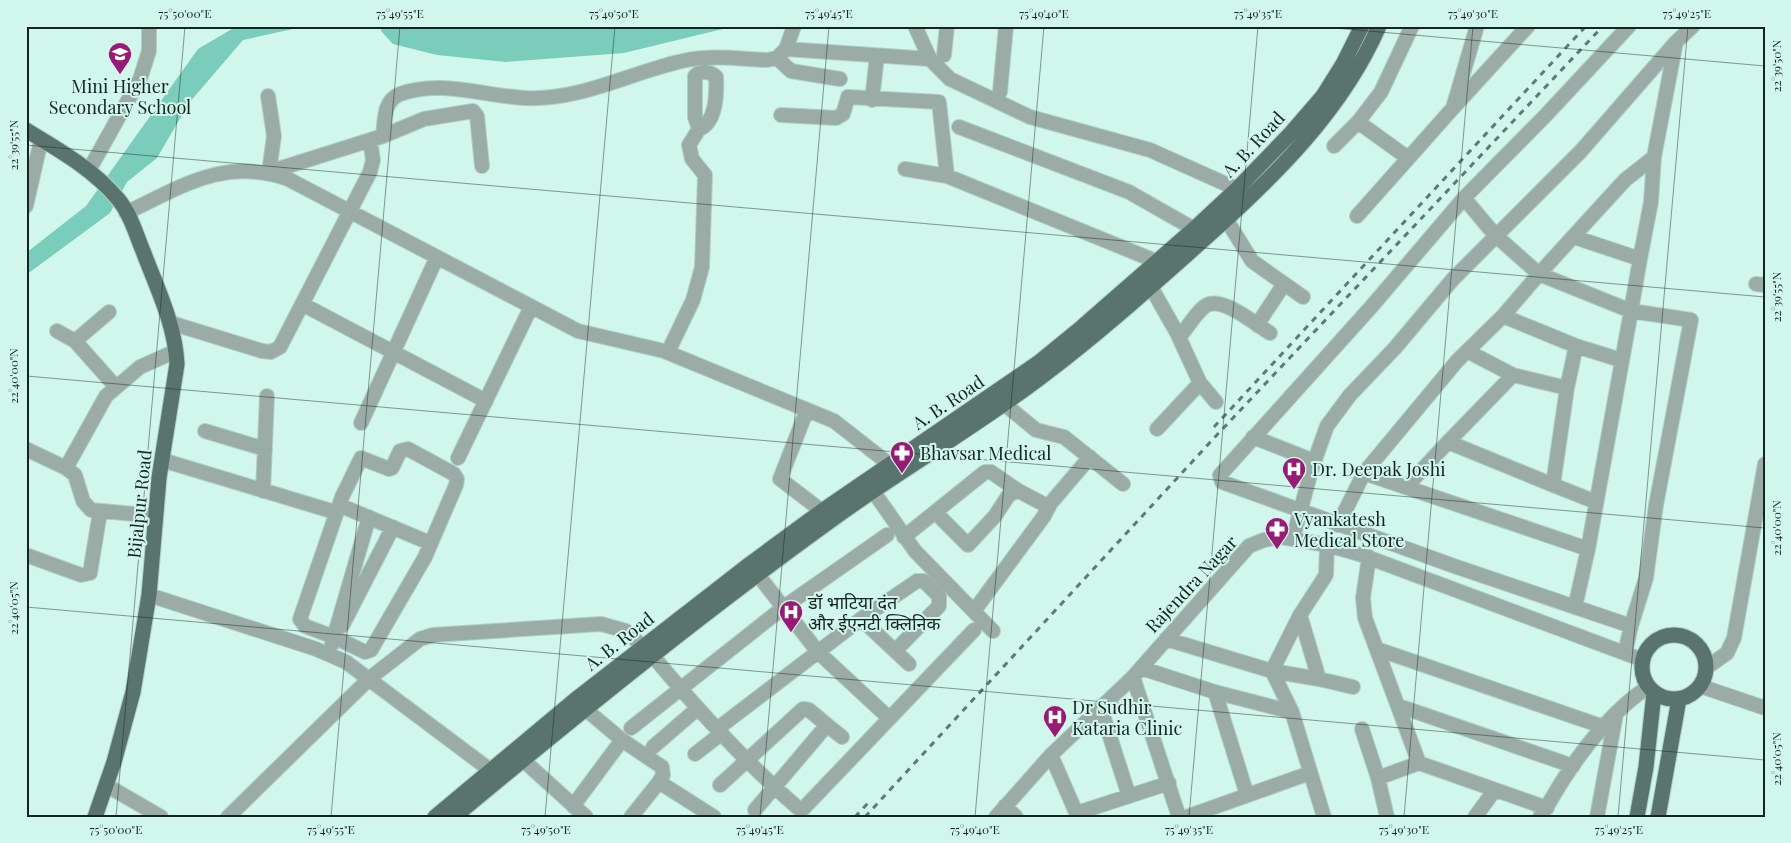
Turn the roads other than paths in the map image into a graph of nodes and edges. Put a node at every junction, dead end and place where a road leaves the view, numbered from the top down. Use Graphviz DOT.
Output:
graph roads {
  1 [pos="149,26"];
  2 [pos="794,26"];
  3 [pos="915,26"];
  4 [pos="947,26"];
  5 [pos="1006,26"];
  6 [pos="1362,26"];
  7 [pos="1379,26"];
  8 [pos="1412,26"];
  9 [pos="1477,26"];
  10 [pos="1528,26"];
  11 [pos="1629,26"];
  12 [pos="1693,26"];
  13 [pos="1676,42"];
  14 [pos="781,53"];
  15 [pos="944,54"];
  16 [pos="877,56"];
  17 [pos="930,59"];
  18 [pos="840,79"];
  19 [pos="1000,92"];
  20 [pos="268,96"];
  21 [pos="872,100"];
  22 [pos="1453,108"];
  23 [pos="781,115"];
  24 [pos="1358,122"];
  25 [pos="959,127"];
  26 [pos="699,129"];
  27 [pos="26,130"];
  28 [pos="376,138"];
  29 [pos="41,140"];
  30 [pos="1334,146"];
  31 [pos="1654,157"];
  32 [pos="1408,158"];
  33 [pos="482,166"];
  34 [pos="906,169"];
  35 [pos="269,172"];
  36 [pos="92,173"];
  37 [pos="947,176"];
  38 [pos="1237,189"];
  39 [pos="1464,198"];
  40 [pos="26,206"];
  41 [pos="123,206"];
  42 [pos="350,211"];
  43 [pos="1357,216"];
  44 [pos="1226,219"];
  45 [pos="1194,229"];
  46 [pos="1495,236"];
  47 [pos="1574,237"];
  48 [pos="436,257"];
  49 [pos="1640,260"];
  50 [pos="1158,262"];
  51 [pos="1539,274"];
  52 [pos="1284,284"];
  53 [pos="1152,287"];
  54 [pos="1303,297"];
  55 [pos="302,304"];
  56 [pos="531,307"];
  57 [pos="1631,311"];
  58 [pos="109,312"];
  59 [pos="1503,316"];
  60 [pos="170,323"];
  61 [pos="1257,325"];
  62 [pos="57,331"];
  63 [pos="1270,333"];
  64 [pos="1179,337"];
  65 [pos="75,341"];
  66 [pos="1576,346"];
  67 [pos="176,351"];
  68 [pos="1468,351"];
  69 [pos="393,352"];
  70 [pos="668,352"];
  71 [pos="1620,360"];
  72 [pos="1513,376"];
  73 [pos="1200,383"];
  74 [pos="116,386"];
  75 [pos="1567,388"];
  76 [pos="267,396"];
  77 [pos="486,400"];
  78 [pos="1216,402"];
  79 [pos="1003,403"];
  80 [pos="807,410"];
  81 [pos="361,423"];
  82 [pos="1157,429"];
  83 [pos="205,431"];
  84 [pos="1253,437"];
  85 [pos="1448,442"];
  86 [pos="26,449"];
  87 [pos="265,449"];
  88 [pos="1090,457"];
  89 [pos="458,458"];
  90 [pos="162,460"];
  91 [pos="1314,460"];
  92 [pos="889,464"];
  93 [pos="1765,464"];
  94 [pos="66,468"];
  95 [pos="1364,473"];
  96 [pos="1123,484"];
  97 [pos="1553,485"];
  98 [pos="1407,486"];
  99 [pos="1017,490"];
  100 [pos="263,491"];
  101 [pos="873,491"];
  102 [pos="1596,502"];
  103 [pos="1049,507"];
  104 [pos="333,508"];
  105 [pos="822,510"];
  106 [pos="100,512"];
  107 [pos="935,512"];
  108 [pos="1300,512"];
  109 [pos="156,516"];
  110 [pos="369,517"];
  111 [pos="1338,525"];
  112 [pos="393,528"];
  113 [pos="887,535"];
  114 [pos="904,537"];
  115 [pos="1293,538"];
  116 [pos="430,543"];
  117 [pos="1328,545"];
  118 [pos="1588,549"];
  119 [pos="26,555"];
  120 [pos="1369,557"];
  121 [pos="758,575"];
  122 [pos="149,595"];
  123 [pos="1575,606"];
  124 [pos="784,607"];
  125 [pos="974,611"];
  126 [pos="1300,615"];
  127 [pos="861,619"];
  128 [pos="1631,626"];
  129 [pos="974,630"];
  130 [pos="993,631"];
  131 [pos="1166,639"];
  132 [pos="331,646"];
  133 [pos="1377,649"];
  134 [pos="647,651"];
  135 [pos="895,651"];
  136 [pos="818,652"];
  137 [pos="1625,653"];
  138 [pos="1642,660"];
  139 [pos="909,664"];
  140 [pos="1272,671"];
  141 [pos="1137,672"];
  142 [pos="1704,677"];
  143 [pos="370,678"];
  144 [pos="1319,678"];
  145 [pos="1353,687"];
  146 [pos="680,689"];
  147 [pos="1651,690"];
  148 [pos="1215,692"];
  149 [pos="1679,699"];
  150 [pos="1765,699"];
  151 [pos="1399,706"];
  152 [pos="584,708"];
  153 [pos="698,708"];
  154 [pos="1765,708"];
  155 [pos="1101,709"];
  156 [pos="1292,712"];
  157 [pos="1616,713"];
  158 [pos="889,718"];
  159 [pos="828,725"];
  160 [pos="1604,727"];
  161 [pos="631,728"];
  162 [pos="1362,729"];
  163 [pos="719,731"];
  164 [pos="842,737"];
  165 [pos="622,740"];
  166 [pos="653,748"];
  167 [pos="695,754"];
  168 [pos="1052,755"];
  169 [pos="747,758"];
  170 [pos="523,760"];
  171 [pos="1419,763"];
  172 [pos="1573,766"];
  173 [pos="490,770"];
  174 [pos="1310,773"];
  175 [pos="1378,778"];
  176 [pos="660,782"];
  177 [pos="1169,783"];
  178 [pos="106,785"];
  179 [pos="720,785"];
  180 [pos="774,787"];
  181 [pos="1494,791"];
  182 [pos="1247,795"];
  183 [pos="1129,796"];
  184 [pos="573,806"];
  185 [pos="754,810"];
  186 [pos="1001,811"];
  187 [pos="1543,812"];
  188 [pos="1077,815"];
  189 [pos="95,817"];
  190 [pos="160,817"];
  191 [pos="228,817"];
  192 [pos="435,817"];
  193 [pos="454,817"];
  194 [pos="586,817"];
  195 [pos="631,817"];
  196 [pos="714,817"];
  197 [pos="1016,817"];
  198 [pos="1179,817"];
  199 [pos="1186,817"];
  200 [pos="1324,817"];
  201 [pos="1387,817"];
  202 [pos="1475,817"];
  203 [pos="1597,817"];
  204 [pos="1637,817"];
  205 [pos="1658,817"];
  1 -- 36 [label="street"];
  2 -- 14 [label="street"];
  3 -- 17 [label="street"];
  4 -- 15 [label="street"];
  5 -- 19 [label="street"];
  6 -- 38 [label="main road, A. B. Road"];
  7 -- 44 [label="main road, A. B. Road"];
  8 -- 24 [label="street"];
  9 -- 22 [label="street"];
  10 -- 22 [label="street"];
  11 -- 39 [label="street"];
  12 -- 13 [label="street"];
  13 -- 31 [label="street"];
  13 -- 46 [label="street"];
  14 -- 16 [label="street"];
  14 -- 18 [label="street"];
  14 -- 28 [label="street"];
  16 -- 17 [label="street"];
  16 -- 21 [label="street"];
  17 -- 38 [label="street"];
  20 -- 35 [label="street"];
  21 -- 23 [label="street"];
  21 -- 37 [label="street"];
  22 -- 32 [label="street"];
  24 -- 30 [label="street"];
  24 -- 32 [label="street"];
  25 -- 45 [label="street"];
  26 -- 70 [label="street"];
  27 -- 29 [label="main road"];
  28 -- 33 [label="street"];
  28 -- 35 [label="street"];
  28 -- 42 [label="street"];
  29 -- 36 [label="main road"];
  29 -- 40 [label="street"];
  31 -- 47 [label="street"];
  31 -- 49 [label="street"];
  32 -- 43 [label="street"];
  34 -- 37 [label="street"];
  35 -- 41 [label="street"];
  35 -- 42 [label="street"];
  36 -- 41 [label="main road"];
  37 -- 50 [label="street"];
  38 -- 45 [label="main road, A. B. Road"];
  39 -- 46 [label="street"];
  39 -- 84 [label="street"];
  41 -- 60 [label="main road, Bijalpur Road"];
  42 -- 48 [label="street"];
  42 -- 55 [label="street"];
  44 -- 52 [label="street"];
  44 -- 53 [label="main road, A. B. Road"];
  45 -- 50 [label="main road, A. B. Road"];
  46 -- 51 [label="street"];
  46 -- 91 [label="street"];
  47 -- 49 [label="street"];
  47 -- 51 [label="street"];
  48 -- 56 [label="street"];
  48 -- 69 [label="street"];
  49 -- 57 [label="street"];
  50 -- 92 [label="main road, A. B. Road"];
  51 -- 57 [label="street"];
  51 -- 59 [label="street"];
  52 -- 54 [label="street"];
  52 -- 61 [label="street"];
  53 -- 64 [label="street"];
  53 -- 79 [label="main road, A. B. Road"];
  55 -- 60 [label="street"];
  55 -- 69 [label="street"];
  56 -- 70 [label="street"];
  56 -- 77 [label="street"];
  57 -- 71 [label="street"];
  57 -- 128 [label="street"];
  58 -- 65 [label="street"];
  59 -- 66 [label="street"];
  59 -- 68 [label="street"];
  60 -- 67 [label="main road, Bijalpur Road"];
  61 -- 63 [label="street"];
  61 -- 64 [label="street"];
  62 -- 65 [label="street"];
  64 -- 73 [label="street"];
  65 -- 74 [label="street"];
  66 -- 71 [label="street"];
  66 -- 75 [label="street"];
  67 -- 74 [label="street"];
  67 -- 90 [label="main road, Bijalpur Road"];
  68 -- 72 [label="street"];
  68 -- 95 [label="street"];
  69 -- 77 [label="street"];
  69 -- 81 [label="street"];
  70 -- 80 [label="street"];
  71 -- 102 [label="street"];
  72 -- 75 [label="street"];
  72 -- 85 [label="street"];
  73 -- 78 [label="street"];
  73 -- 82 [label="street"];
  74 -- 94 [label="street"];
  75 -- 97 [label="street"];
  76 -- 87 [label="street"];
  77 -- 89 [label="street"];
  79 -- 88 [label="street"];
  79 -- 101 [label="main road, A. B. Road"];
  80 -- 92 [label="street"];
  80 -- 105 [label="street"];
  83 -- 87 [label="street"];
  84 -- 91 [label="street"];
  84 -- 108 [label="street"];
  85 -- 97 [label="street"];
  85 -- 98 [label="street"];
  86 -- 94 [label="street"];
  87 -- 100 [label="street"];
  88 -- 96 [label="street"];
  88 -- 103 [label="street"];
  90 -- 100 [label="street"];
  90 -- 109 [label="main road, Bijalpur Road"];
  91 -- 108 [label="street"];
  92 -- 105 [label="main road, A. B. Road"];
  93 -- 142 [label="street"];
  94 -- 106 [label="street"];
  95 -- 98 [label="street"];
  95 -- 111 [label="street"];
  97 -- 102 [label="street"];
  98 -- 118 [label="street"];
  99 -- 103 [label="street"];
  99 -- 107 [label="street"];
  99 -- 107 [label="street"];
  100 -- 104 [label="street"];
  101 -- 114 [label="street"];
  101 -- 121 [label="main road, A. B. Road"];
  102 -- 118 [label="street"];
  103 -- 125 [label="street"];
  104 -- 110 [label="street"];
  104 -- 116 [label="street"];
  104 -- 132 [label="street"];
  105 -- 134 [label="main road, A. B. Road"];
  106 -- 109 [label="street"];
  106 -- 119 [label="street"];
  107 -- 114 [label="street"];
  108 -- 111 [label="street"];
  108 -- 115 [label="street"];
  109 -- 122 [label="main road, Bijalpur Road"];
  110 -- 112 [label="street"];
  110 -- 132 [label="street"];
  111 -- 123 [label="street"];
  112 -- 116 [label="street"];
  112 -- 132 [label="street"];
  113 -- 124 [label="street"];
  114 -- 125 [label="street"];
  115 -- 117 [label="street, Rajendra Nagar"];
  115 -- 131 [label="street, Rajendra Nagar"];
  116 -- 132 [label="street"];
  117 -- 120 [label="street, Rajendra Nagar"];
  117 -- 126 [label="street"];
  118 -- 123 [label="street"];
  120 -- 133 [label="street"];
  120 -- 137 [label="street, Rajendra Nagar"];
  121 -- 124 [label="street"];
  121 -- 134 [label="main road, A. B. Road"];
  122 -- 132 [label="street"];
  122 -- 178 [label="main road, Bijalpur Road"];
  123 -- 128 [label="street"];
  124 -- 136 [label="street"];
  124 -- 146 [label="street"];
  125 -- 130 [label="street"];
  126 -- 140 [label="street"];
  126 -- 144 [label="street"];
  127 -- 135 [label="street"];
  127 -- 135 [label="street"];
  127 -- 136 [label="street"];
  128 -- 137 [label="street"];
  129 -- 158 [label="street"];
  131 -- 140 [label="street"];
  131 -- 141 [label="street, Rajendra Nagar"];
  132 -- 143 [label="street"];
  133 -- 151 [label="street"];
  133 -- 160 [label="street"];
  134 -- 143 [label="street"];
  134 -- 146 [label="street"];
  134 -- 152 [label="main road, A. B. Road"];
  134 -- 173 [label="main road, A. B. Road"];
  135 -- 139 [label="street"];
  136 -- 158 [label="street"];
  136 -- 163 [label="street"];
  137 -- 138 [label="street, Rajendra Nagar"];
  138 -- 142 [label="main road"];
  138 -- 147 [label="main road"];
  140 -- 144 [label="street"];
  140 -- 156 [label="street"];
  141 -- 148 [label="street"];
  141 -- 155 [label="street, Rajendra Nagar"];
  141 -- 177 [label="street"];
  142 -- 149 [label="main road"];
  142 -- 150 [label="street"];
  142 -- 154 [label="street"];
  143 -- 173 [label="street"];
  143 -- 191 [label="street"];
  144 -- 145 [label="street"];
  146 -- 153 [label="street"];
  146 -- 161 [label="street"];
  147 -- 149 [label="main road"];
  147 -- 157 [label="street"];
  147 -- 204 [label="main road"];
  148 -- 156 [label="street"];
  148 -- 182 [label="street"];
  149 -- 205 [label="main road"];
  151 -- 171 [label="street"];
  151 -- 172 [label="street"];
  152 -- 165 [label="street"];
  152 -- 170 [label="main road, A. B. Road"];
  153 -- 163 [label="street"];
  153 -- 166 [label="street"];
  155 -- 168 [label="street, Rajendra Nagar"];
  155 -- 183 [label="street"];
  156 -- 174 [label="street"];
  157 -- 160 [label="street"];
  157 -- 203 [label="street"];
  158 -- 180 [label="street"];
  159 -- 164 [label="street"];
  159 -- 169 [label="street"];
  159 -- 180 [label="street"];
  160 -- 172 [label="street"];
  162 -- 175 [label="street"];
  163 -- 167 [label="street"];
  163 -- 169 [label="street"];
  165 -- 176 [label="street"];
  165 -- 184 [label="street"];
  168 -- 186 [label="street, Rajendra Nagar"];
  168 -- 188 [label="street"];
  169 -- 179 [label="street"];
  169 -- 180 [label="street"];
  170 -- 184 [label="street"];
  170 -- 193 [label="main road, A. B. Road"];
  171 -- 175 [label="street"];
  171 -- 181 [label="street"];
  172 -- 187 [label="street"];
  173 -- 192 [label="main road, A. B. Road"];
  174 -- 182 [label="street"];
  174 -- 200 [label="street"];
  175 -- 201 [label="street"];
  176 -- 195 [label="street"];
  176 -- 196 [label="street"];
  177 -- 183 [label="street"];
  177 -- 198 [label="street"];
  178 -- 189 [label="main road, Bijalpur Road"];
  178 -- 190 [label="street"];
  180 -- 185 [label="street"];
  181 -- 187 [label="street"];
  181 -- 202 [label="street"];
  182 -- 199 [label="street"];
  183 -- 188 [label="street"];
  184 -- 194 [label="street"];
  186 -- 197 [label="street"];
}
